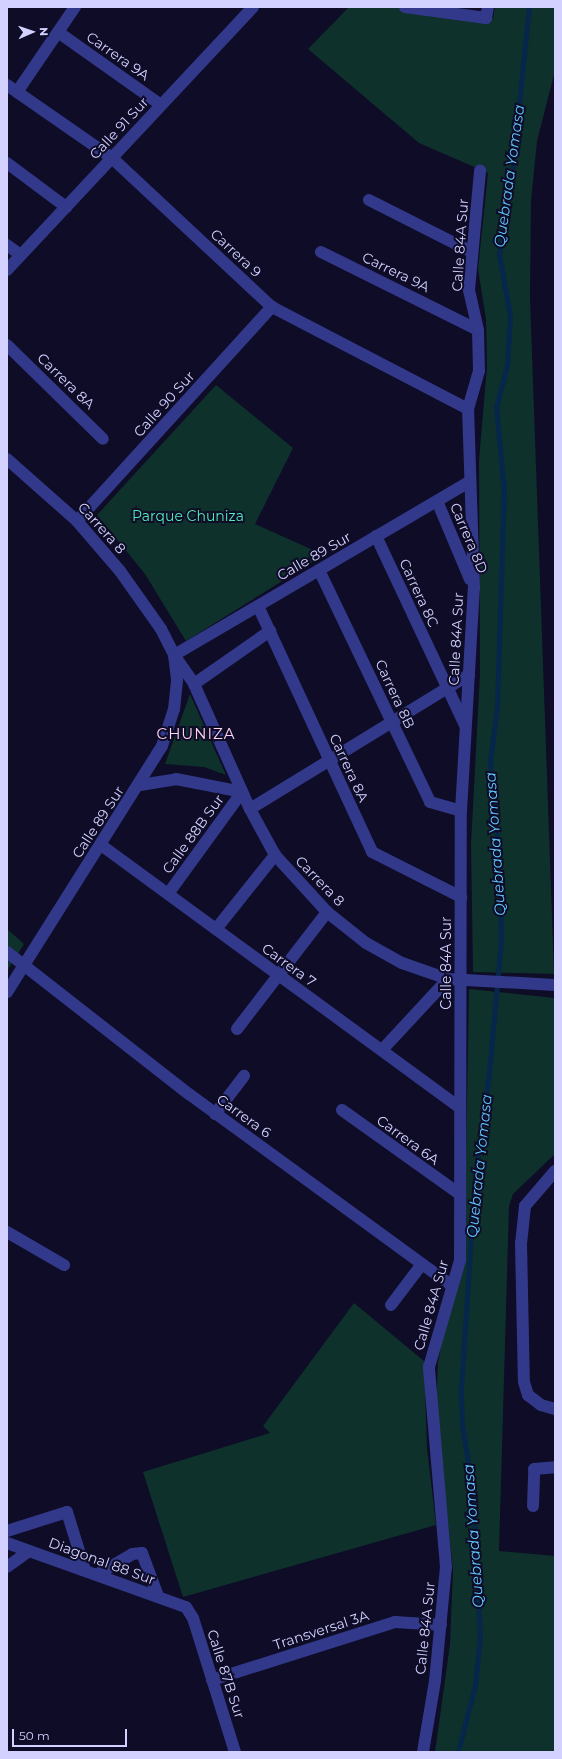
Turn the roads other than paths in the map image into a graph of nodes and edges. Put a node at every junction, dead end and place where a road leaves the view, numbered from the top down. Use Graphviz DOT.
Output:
graph roads {
  1 [pos="75,7"];
  2 [pos="253,7"];
  3 [pos="412,8"];
  4 [pos="487,12"];
  5 [pos="58,32"];
  6 [pos="12,89"];
  7 [pos="161,105"];
  8 [pos="112,158"];
  9 [pos="7,163"];
  10 [pos="480,171"];
  11 [pos="369,200"];
  12 [pos="66,207"];
  13 [pos="7,245"];
  14 [pos="321,252"];
  15 [pos="472,252"];
  16 [pos="21,255"];
  17 [pos="7,270"];
  18 [pos="272,307"];
  19 [pos="478,330"];
  20 [pos="7,345"];
  21 [pos="468,409"];
  22 [pos="103,438"];
  23 [pos="7,459"];
  24 [pos="468,482"];
  25 [pos="436,501"];
  26 [pos="77,521"];
  27 [pos="376,536"];
  28 [pos="319,570"];
  29 [pos="474,588"];
  30 [pos="258,606"];
  31 [pos="161,629"];
  32 [pos="270,631"];
  33 [pos="174,655"];
  34 [pos="469,675"];
  35 [pos="194,684"];
  36 [pos="447,688"];
  37 [pos="392,722"];
  38 [pos="466,727"];
  39 [pos="328,761"];
  40 [pos="140,785"];
  41 [pos="242,792"];
  42 [pos="250,809"];
  43 [pos="461,811"];
  44 [pos="101,845"];
  45 [pos="275,855"];
  46 [pos="168,894"];
  47 [pos="461,897"];
  48 [pos="328,912"];
  49 [pos="216,929"];
  50 [pos="7,952"];
  51 [pos="22,968"];
  52 [pos="278,975"];
  53 [pos="448,979"];
  54 [pos="461,981"];
  55 [pos="555,985"];
  56 [pos="7,992"];
  57 [pos="237,1029"];
  58 [pos="382,1050"];
  59 [pos="244,1076"];
  60 [pos="460,1108"];
  61 [pos="342,1110"];
  62 [pos="216,1114"];
  63 [pos="555,1171"];
  64 [pos="458,1193"];
  65 [pos="7,1232"];
  66 [pos="422,1264"];
  67 [pos="64,1265"];
  68 [pos="451,1285"];
  69 [pos="391,1304"];
  70 [pos="555,1409"];
  71 [pos="555,1466"];
  72 [pos="533,1506"];
  73 [pos="7,1531"];
  74 [pos="7,1543"];
  75 [pos="29,1551"];
  76 [pos="7,1567"];
  77 [pos="85,1570"];
  78 [pos="98,1574"];
  79 [pos="158,1596"];
  80 [pos="186,1608"];
  81 [pos="441,1625"];
  82 [pos="212,1680"];
  83 [pos="235,1752"];
  84 [pos="423,1752"];
  1 -- 5 [label="street"];
  2 -- 7 [label="street, Calle 91 Sur"];
  3 -- 4 [label="street"];
  5 -- 6 [label="street"];
  5 -- 7 [label="street, Carrera 9A"];
  6 -- 8 [label="street, Carrera 9"];
  7 -- 8 [label="street, Calle 91 Sur"];
  8 -- 12 [label="street, Calle 91 Sur"];
  8 -- 18 [label="street, Carrera 9"];
  9 -- 12 [label="street"];
  10 -- 15 [label="street, Calle 84A Sur"];
  11 -- 15 [label="street"];
  12 -- 16 [label="street, Calle 91 Sur"];
  13 -- 16 [label="street"];
  14 -- 19 [label="street, Carrera 9A"];
  15 -- 19 [label="street, Calle 84A Sur"];
  16 -- 17 [label="street, Calle 91 Sur"];
  18 -- 21 [label="street, Carrera 9"];
  18 -- 26 [label="street, Calle 90 Sur"];
  19 -- 21 [label="street, Calle 84A Sur"];
  20 -- 22 [label="street, Carrera 8A"];
  21 -- 24 [label="street, Calle 84A Sur"];
  23 -- 26 [label="street, Carrera 8"];
  24 -- 25 [label="street, Calle 89 Sur"];
  24 -- 29 [label="street, Calle 84A Sur"];
  25 -- 27 [label="street, Calle 89 Sur"];
  25 -- 29 [label="street, Carrera 8D"];
  26 -- 31 [label="street, Carrera 8"];
  27 -- 28 [label="street, Calle 89 Sur"];
  27 -- 36 [label="street, Carrera 8C"];
  28 -- 30 [label="street, Calle 89 Sur"];
  28 -- 37 [label="street, Carrera 8B"];
  29 -- 34 [label="street, Calle 84A Sur"];
  30 -- 32 [label="street, Carrera 8A"];
  30 -- 33 [label="street, Calle 89 Sur"];
  31 -- 33 [label="street, Calle 89 Sur"];
  32 -- 35 [label="street"];
  32 -- 39 [label="street, Carrera 8A"];
  33 -- 35 [label="street, Carrera 8"];
  33 -- 40 [label="street, Calle 89 Sur"];
  34 -- 36 [label="street"];
  34 -- 38 [label="street, Calle 84A Sur"];
  35 -- 41 [label="street, Carrera 8"];
  36 -- 37 [label="street"];
  36 -- 38 [label="street, Carrera 8C"];
  37 -- 39 [label="street"];
  37 -- 43 [label="street, Carrera 8B"];
  38 -- 43 [label="street, Calle 84A Sur"];
  39 -- 42 [label="street"];
  39 -- 47 [label="street, Carrera 8A"];
  40 -- 41 [label="street"];
  40 -- 44 [label="street, Calle 89 Sur"];
  41 -- 42 [label="street, Carrera 8"];
  41 -- 46 [label="street, Calle 88B Sur"];
  42 -- 45 [label="street, Carrera 8"];
  43 -- 47 [label="street, Calle 84A Sur"];
  44 -- 46 [label="street, Carrera 7"];
  44 -- 51 [label="street, Calle 89 Sur"];
  45 -- 48 [label="street, Carrera 8"];
  45 -- 49 [label="street"];
  46 -- 49 [label="street, Carrera 7"];
  47 -- 54 [label="street, Calle 84A Sur"];
  48 -- 52 [label="street"];
  48 -- 53 [label="street, Carrera 8"];
  49 -- 52 [label="street, Carrera 7"];
  50 -- 51 [label="street, Carrera 6"];
  51 -- 56 [label="street, Calle 89 Sur"];
  51 -- 62 [label="street, Carrera 6"];
  52 -- 57 [label="street"];
  52 -- 58 [label="street, Carrera 7"];
  53 -- 54 [label="street, Carrera 8"];
  53 -- 58 [label="street"];
  54 -- 55 [label="street, Carrera 8"];
  54 -- 60 [label="street, Calle 84A Sur"];
  58 -- 60 [label="street, Carrera 7"];
  59 -- 62 [label="street"];
  60 -- 64 [label="street, Calle 84A Sur"];
  61 -- 64 [label="street, Carrera 6A"];
  62 -- 66 [label="street, Carrera 6"];
  63 -- 70 [label="street"];
  64 -- 68 [label="street, Calle 84A Sur"];
  65 -- 67 [label="street"];
  66 -- 68 [label="street, Carrera 6"];
  66 -- 69 [label="street"];
  68 -- 81 [label="street, Calle 84A Sur"];
  71 -- 72 [label="street"];
  73 -- 77 [label="street"];
  74 -- 75 [label="street, Diagonal 88 Sur"];
  75 -- 76 [label="street"];
  75 -- 77 [label="street, Diagonal 88 Sur"];
  77 -- 78 [label="street, Diagonal 88 Sur"];
  78 -- 79 [label="street, Diagonal 88 Sur"];
  78 -- 79 [label="street"];
  79 -- 80 [label="street, Diagonal 88 Sur"];
  80 -- 82 [label="street, Calle 87B Sur"];
  81 -- 82 [label="street, Transversal 3A"];
  81 -- 84 [label="street, Calle 84A Sur"];
  82 -- 83 [label="street, Calle 87B Sur"];
}
